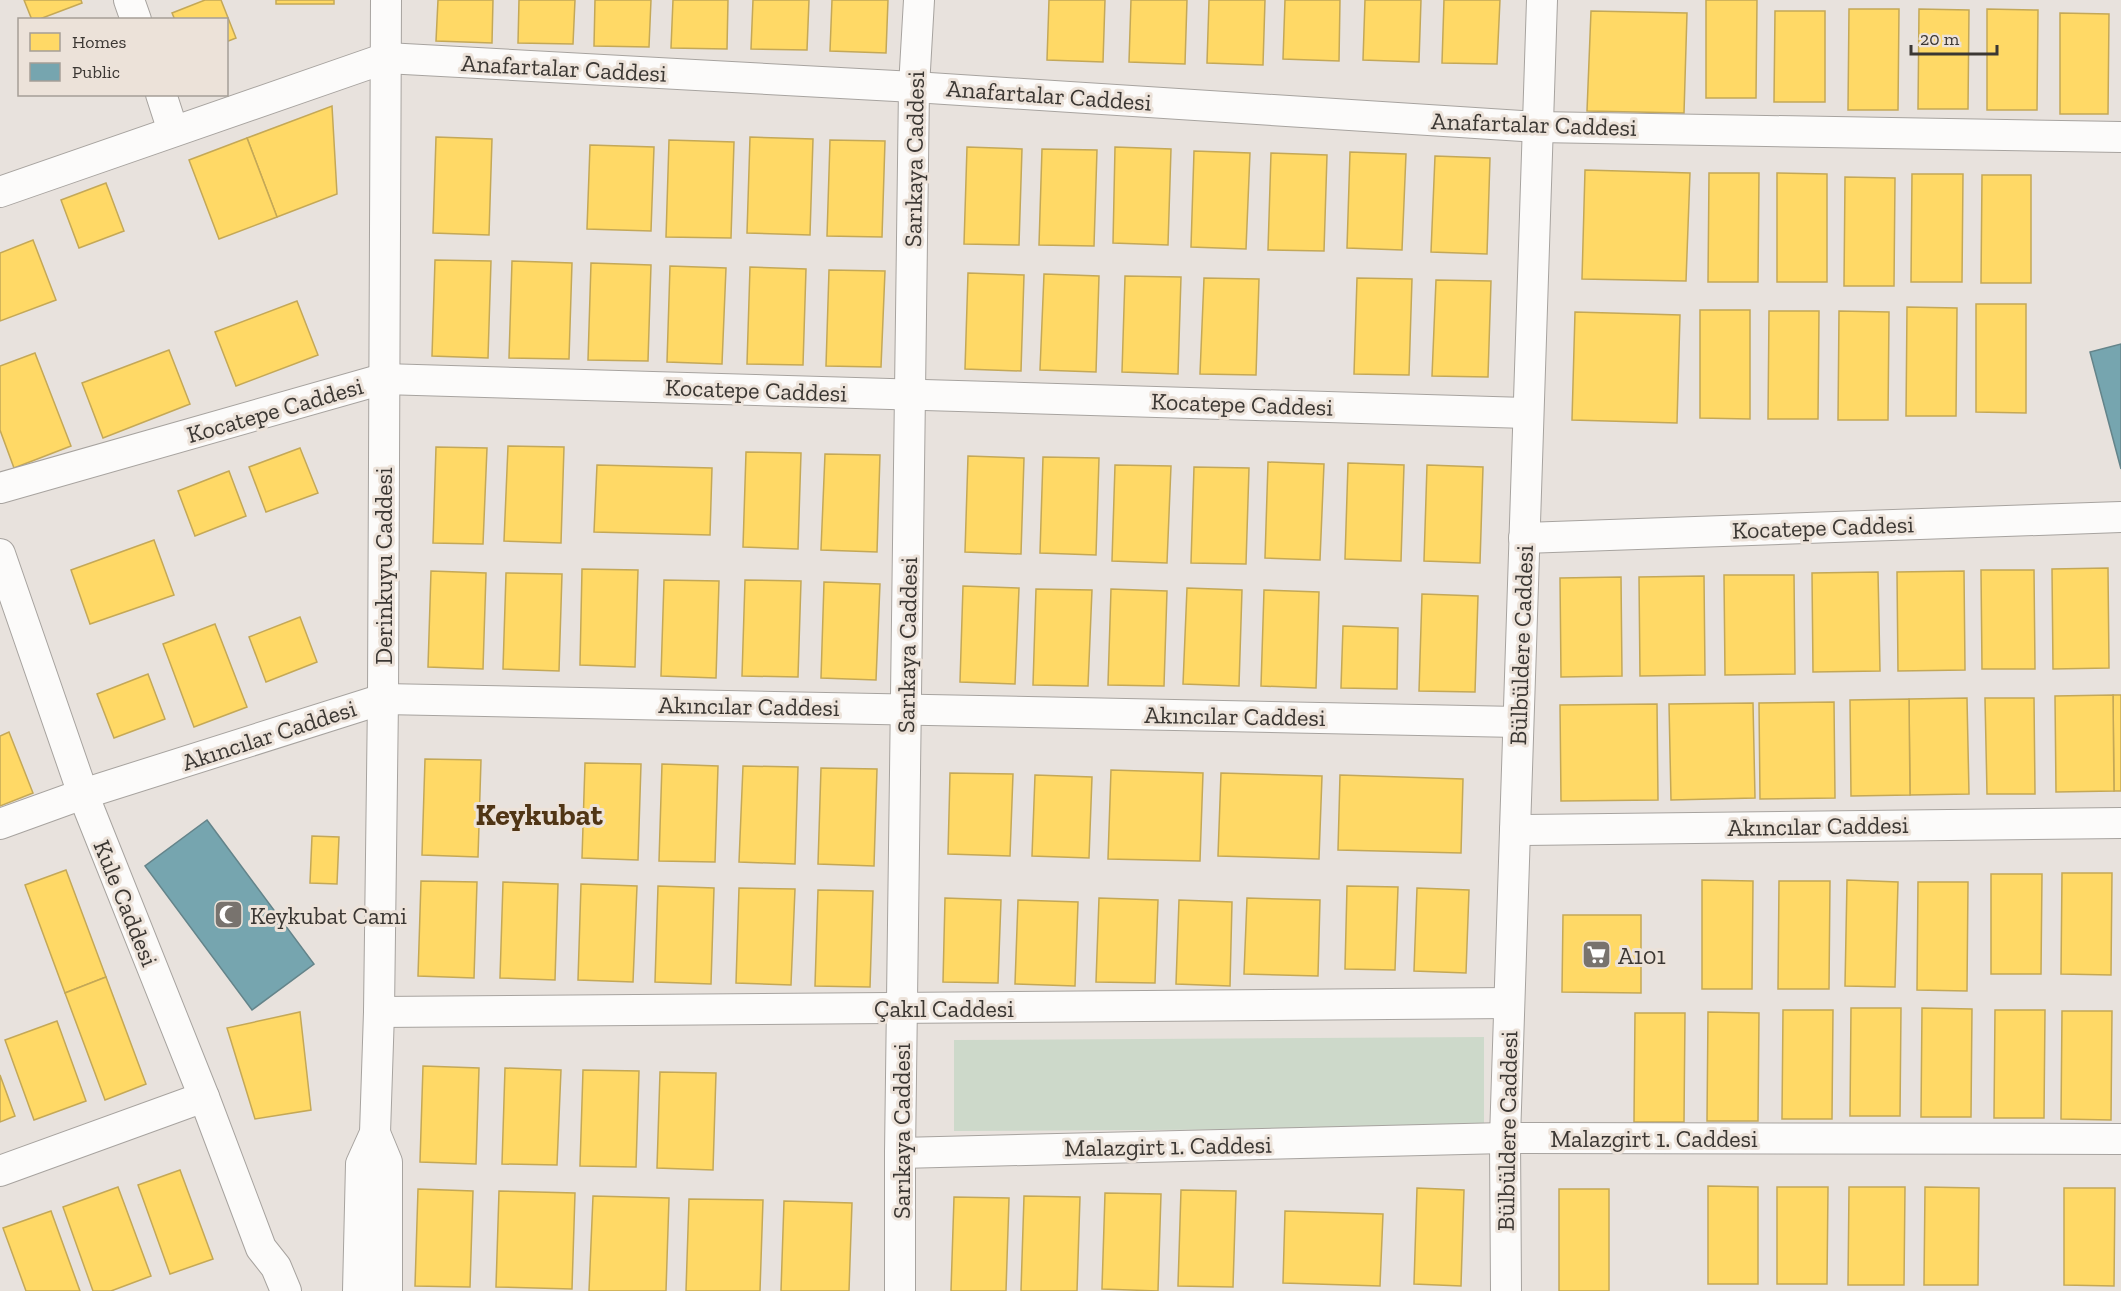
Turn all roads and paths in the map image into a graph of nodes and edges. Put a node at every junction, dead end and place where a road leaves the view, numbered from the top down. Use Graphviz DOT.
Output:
graph roads {
  1 [pos="129,0"];
  2 [pos="386,0"];
  3 [pos="919,0"];
  4 [pos="1542,0"];
  5 [pos="134,18"];
  6 [pos="386,58"];
  7 [pos="914,87"];
  8 [pos="162,96"];
  9 [pos="1537,127"];
  10 [pos="173,131"];
  11 [pos="2121,136"];
  12 [pos="0,192"];
  13 [pos="383,379"];
  14 [pos="910,394"];
  15 [pos="1528,413"];
  16 [pos="0,488"];
  17 [pos="2121,517"];
  18 [pos="1524,538"];
  19 [pos="0,554"];
  20 [pos="383,699"];
  21 [pos="906,708"];
  22 [pos="1518,722"];
  23 [pos="83,794"];
  24 [pos="2121,823"];
  25 [pos="0,824"];
  26 [pos="1515,830"];
  27 [pos="1509,1003"];
  28 [pos="902,1008"];
  29 [pos="378,1012"];
  30 [pos="204,1096"];
  31 [pos="375,1133"];
  32 [pos="1505,1138"];
  33 [pos="2121,1139"];
  34 [pos="900,1153"];
  35 [pos="0,1171"];
  36 [pos="261,1248"];
  37 [pos="265,1291"];
  38 [pos="286,1291"];
  39 [pos="358,1291"];
  40 [pos="387,1291"];
  41 [pos="900,1291"];
  42 [pos="1506,1291"];
  1 -- 5 [label="street"];
  2 -- 6 [label="street, Derinkuyu Caddesi"];
  3 -- 7 [label="street, Sarıkaya Caddesi"];
  4 -- 9 [label="street, Bülbüldere Caddesi"];
  6 -- 7 [label="street, Anafartalar Caddesi"];
  6 -- 10 [label="street, Anafartalar Caddesi"];
  6 -- 13 [label="street, Derinkuyu Caddesi"];
  7 -- 9 [label="street, Anafartalar Caddesi"];
  7 -- 14 [label="street, Sarıkaya Caddesi"];
  8 -- 10 [label="street"];
  9 -- 11 [label="street, Anafartalar Caddesi"];
  9 -- 15 [label="street, Bülbüldere Caddesi"];
  10 -- 12 [label="street, Anafartalar Caddesi"];
  13 -- 14 [label="street, Kocatepe Caddesi"];
  13 -- 16 [label="street, Kocatepe Caddesi"];
  13 -- 20 [label="street, Derinkuyu Caddesi"];
  14 -- 15 [label="street, Kocatepe Caddesi"];
  14 -- 21 [label="street, Sarıkaya Caddesi"];
  15 -- 18 [label="street, Bülbüldere Caddesi"];
  17 -- 18 [label="street, Kocatepe Caddesi"];
  18 -- 22 [label="street, Bülbüldere Caddesi"];
  19 -- 23 [label="street, Kule Caddesi"];
  20 -- 21 [label="street, Akıncılar Caddesi"];
  20 -- 23 [label="street, Akıncılar Caddesi"];
  20 -- 29 [label="street, Derinkuyu Caddesi"];
  21 -- 22 [label="street, Akıncılar Caddesi"];
  21 -- 28 [label="street, Sarıkaya Caddesi"];
  22 -- 26 [label="street, Bülbüldere Caddesi"];
  23 -- 25 [label="street, Akıncılar Caddesi"];
  23 -- 30 [label="street, Kule Caddesi"];
  24 -- 26 [label="street, Akıncılar Caddesi"];
  26 -- 27 [label="street, Bülbüldere Caddesi"];
  27 -- 28 [label="street, Çakıl Caddesi"];
  27 -- 32 [label="street, Bülbüldere Caddesi"];
  28 -- 29 [label="street, Çakıl Caddesi"];
  28 -- 34 [label="street, Sarıkaya Caddesi"];
  29 -- 31 [label="street, Derinkuyu Caddesi"];
  30 -- 35 [label="street"];
  30 -- 36 [label="street, Kule Caddesi"];
  31 -- 39 [label="street, Derinkuyu Caddesi"];
  31 -- 40 [label="street, Derinkuyu Caddesi"];
  32 -- 33 [label="street, Malazgirt 1. Caddesi"];
  32 -- 34 [label="street, Malazgirt 1. Caddesi"];
  32 -- 42 [label="street, Bülbüldere Caddesi"];
  34 -- 41 [label="street, Sarıkaya Caddesi"];
  36 -- 37 [label="street, Kule Caddesi"];
  36 -- 38 [label="street, Kule Caddesi"];
}
